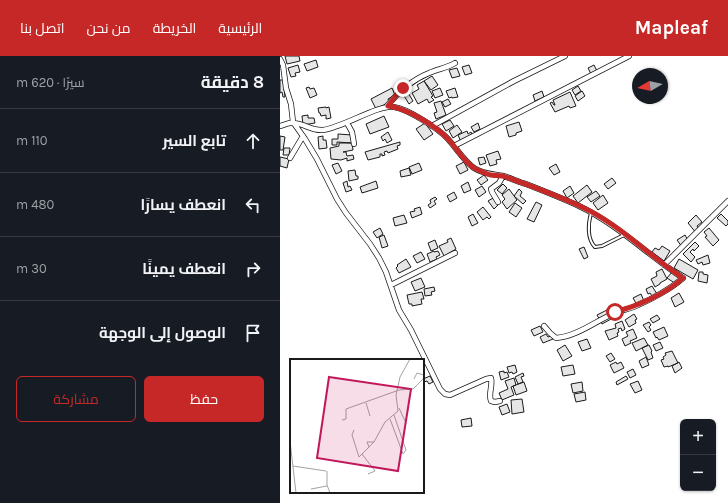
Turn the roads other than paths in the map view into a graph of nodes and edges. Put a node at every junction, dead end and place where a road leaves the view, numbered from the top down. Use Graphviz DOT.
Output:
graph roads {
  1 [pos="565,56"];
  2 [pos="629,56"];
  3 [pos="280,59"];
  4 [pos="456,63"];
  5 [pos="388,106"];
  6 [pos="293,122"];
  7 [pos="347,123"];
  8 [pos="280,126"];
  9 [pos="432,126"];
  10 [pos="303,136"];
  11 [pos="354,144"];
  12 [pos="454,146"];
  13 [pos="290,158"];
  14 [pos="503,176"];
  15 [pos="728,201"];
  16 [pos="498,202"];
  17 [pos="591,212"];
  18 [pos="625,235"];
  19 [pos="454,253"];
  20 [pos="664,265"];
  21 [pos="391,286"];
  22 [pos="544,326"];
  23 [pos="500,401"];
  1 -- 9 [label="street"];
  2 -- 12 [label="street"];
  3 -- 6 [label="street"];
  4 -- 5 [label="street"];
  5 -- 7 [label="street"];
  5 -- 9 [label="street"];
  6 -- 7 [label="street"];
  6 -- 8 [label="street"];
  6 -- 10 [label="street"];
  7 -- 11 [label="street"];
  9 -- 12 [label="street"];
  10 -- 13 [label="street"];
  10 -- 21 [label="street"];
  12 -- 14 [label="street"];
  14 -- 16 [label="street"];
  14 -- 17 [label="street"];
  15 -- 20 [label="street"];
  17 -- 18 [label="street"];
  17 -- 18 [label="lane"];
  18 -- 20 [label="street"];
  19 -- 21 [label="street"];
  20 -- 22 [label="street"];
  21 -- 23 [label="street"];
}
